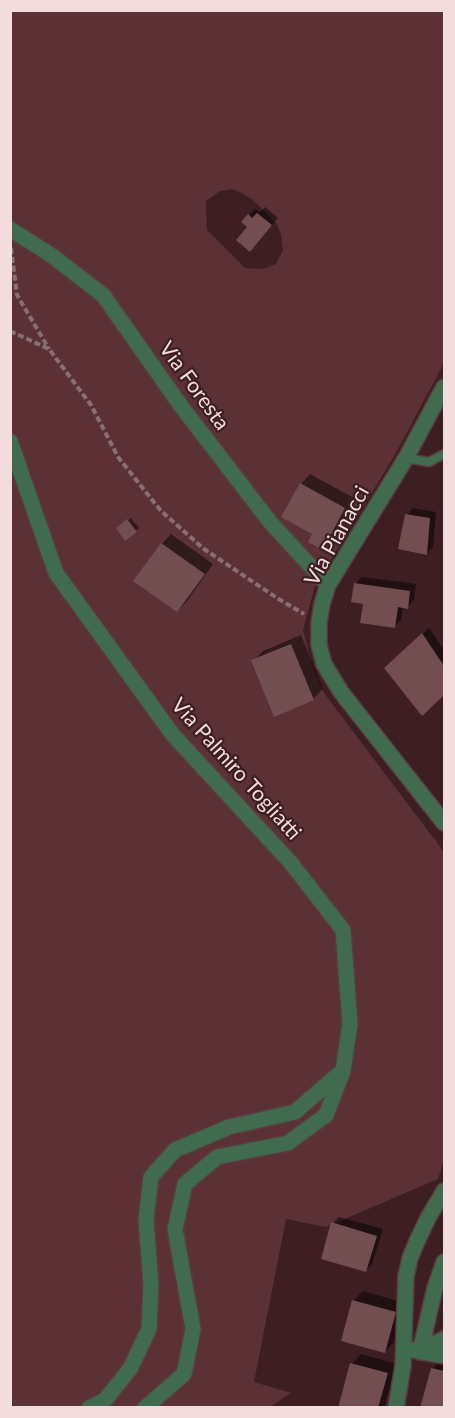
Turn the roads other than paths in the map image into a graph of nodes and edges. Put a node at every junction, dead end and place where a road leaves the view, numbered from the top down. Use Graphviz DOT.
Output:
graph roads {
  1 [pos="10,229"];
  2 [pos="444,387"];
  3 [pos="10,441"];
  4 [pos="444,454"];
  5 [pos="406,458"];
  6 [pos="328,585"];
  7 [pos="444,823"];
  8 [pos="343,1071"];
  9 [pos="444,1191"];
  10 [pos="444,1262"];
  11 [pos="444,1339"];
  12 [pos="403,1348"];
  13 [pos="420,1352"];
  14 [pos="444,1356"];
  15 [pos="89,1407"];
  16 [pos="145,1407"];
  17 [pos="396,1407"];
  1 -- 6 [label="street, Via Foresta"];
  2 -- 5 [label="street, Via Pianacci"];
  3 -- 8 [label="street, Via Palmiro Togliatti"];
  4 -- 5 [label="lane"];
  5 -- 6 [label="street, Via Pianacci"];
  6 -- 7 [label="street, Via Pianacci"];
  8 -- 15 [label="street"];
  8 -- 16 [label="street, Via Palmiro Togliatti"];
  9 -- 12 [label="street"];
  10 -- 13 [label="street"];
  11 -- 13 [label="street"];
  12 -- 13 [label="street"];
  12 -- 17 [label="street"];
  13 -- 14 [label="street"];
}
